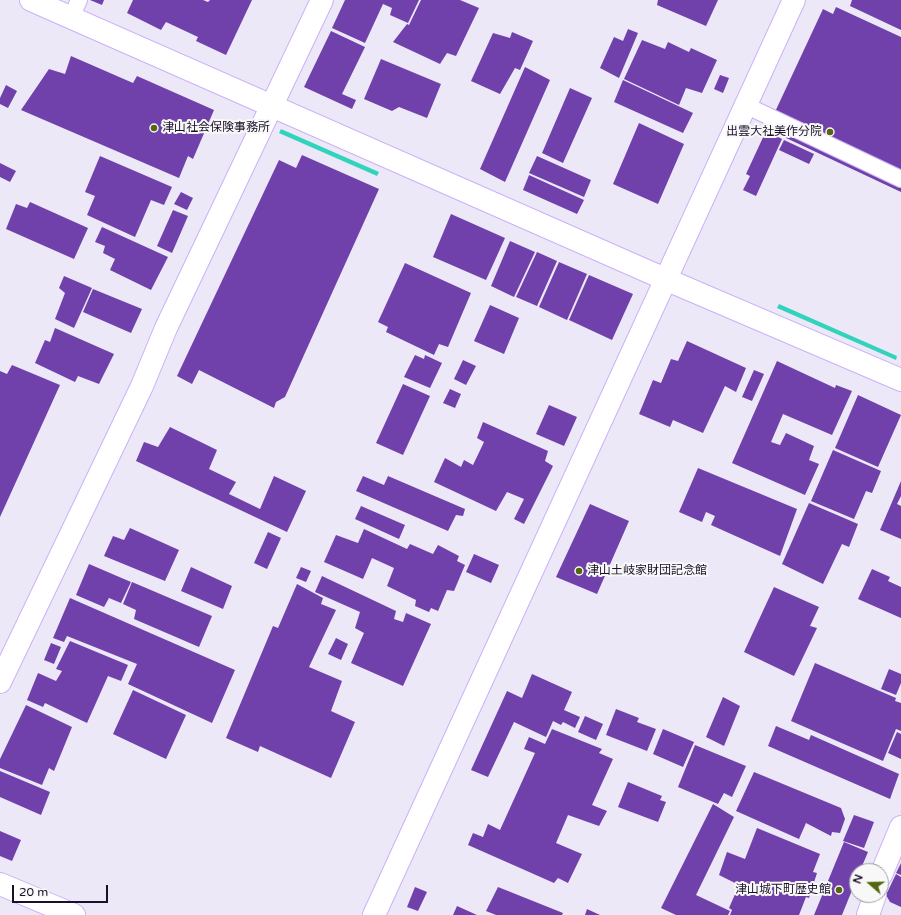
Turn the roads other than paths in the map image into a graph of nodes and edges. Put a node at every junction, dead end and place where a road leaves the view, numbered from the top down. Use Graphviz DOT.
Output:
graph roads {
  1 [pos="31,0"];
  2 [pos="322,0"];
  3 [pos="794,0"];
  4 [pos="75,9"];
  5 [pos="745,105"];
  6 [pos="273,107"];
  7 [pos="901,179"];
  8 [pos="665,279"];
  9 [pos="901,380"];
  10 [pos="0,682"];
  11 [pos="901,827"];
  12 [pos="886,863"];
  13 [pos="0,884"];
  14 [pos="74,915"];
  15 [pos="374,915"];
  1 -- 4 [label="street"];
  2 -- 6 [label="street"];
  3 -- 5 [label="street"];
  4 -- 6 [label="street"];
  5 -- 7 [label="lane"];
  5 -- 8 [label="street"];
  6 -- 8 [label="street"];
  6 -- 10 [label="street"];
  8 -- 9 [label="street"];
  8 -- 15 [label="street"];
  11 -- 12 [label="street"];
  13 -- 14 [label="street"];
}
